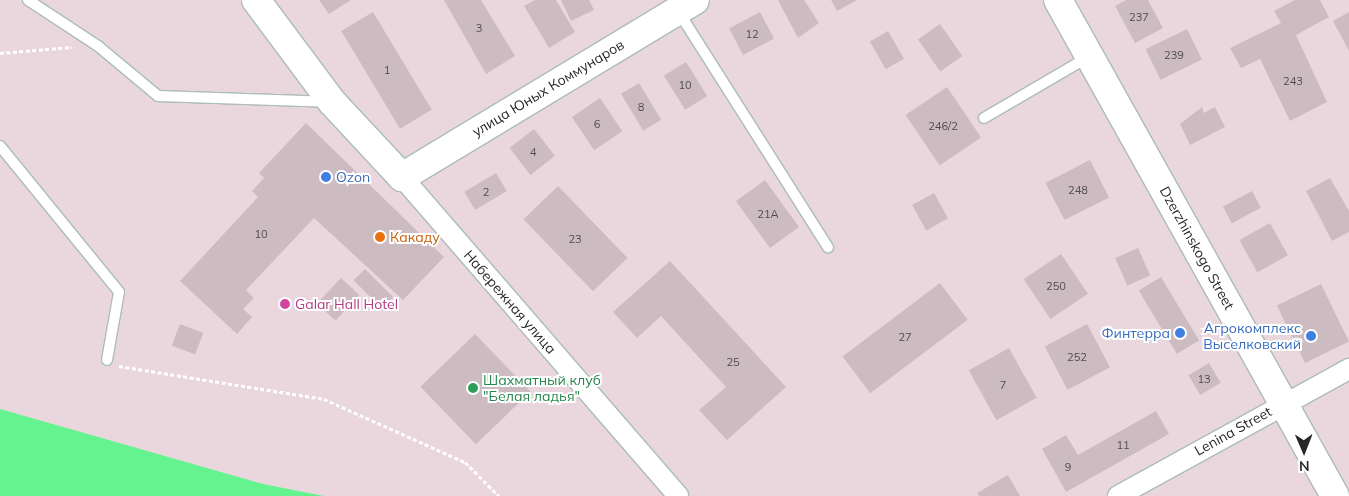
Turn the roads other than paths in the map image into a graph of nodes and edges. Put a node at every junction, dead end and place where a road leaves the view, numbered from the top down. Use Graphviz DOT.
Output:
graph roads {
  1 [pos="28,0"];
  2 [pos="256,0"];
  3 [pos="1058,0"];
  4 [pos="686,5"];
  5 [pos="1090,56"];
  6 [pos="332,102"];
  7 [pos="984,118"];
  8 [pos="0,146"];
  9 [pos="402,177"];
  10 [pos="828,247"];
  11 [pos="108,360"];
  12 [pos="1349,369"];
  13 [pos="1282,403"];
  14 [pos="678,496"];
  15 [pos="1118,496"];
  16 [pos="1335,496"];
  1 -- 6 [label="lane"];
  2 -- 6 [label="street"];
  3 -- 5 [label="street, Dzerzhinskogo Street"];
  4 -- 9 [label="street, улица Юных Коммунаров"];
  4 -- 10 [label="lane"];
  5 -- 7 [label="lane"];
  5 -- 13 [label="street, Dzerzhinskogo Street"];
  6 -- 9 [label="street"];
  8 -- 11 [label="lane"];
  9 -- 14 [label="street, Набережная улица"];
  12 -- 13 [label="street, Lenina Street"];
  13 -- 15 [label="street, Lenina Street"];
  13 -- 16 [label="street, Dzerzhinskogo Street"];
}
